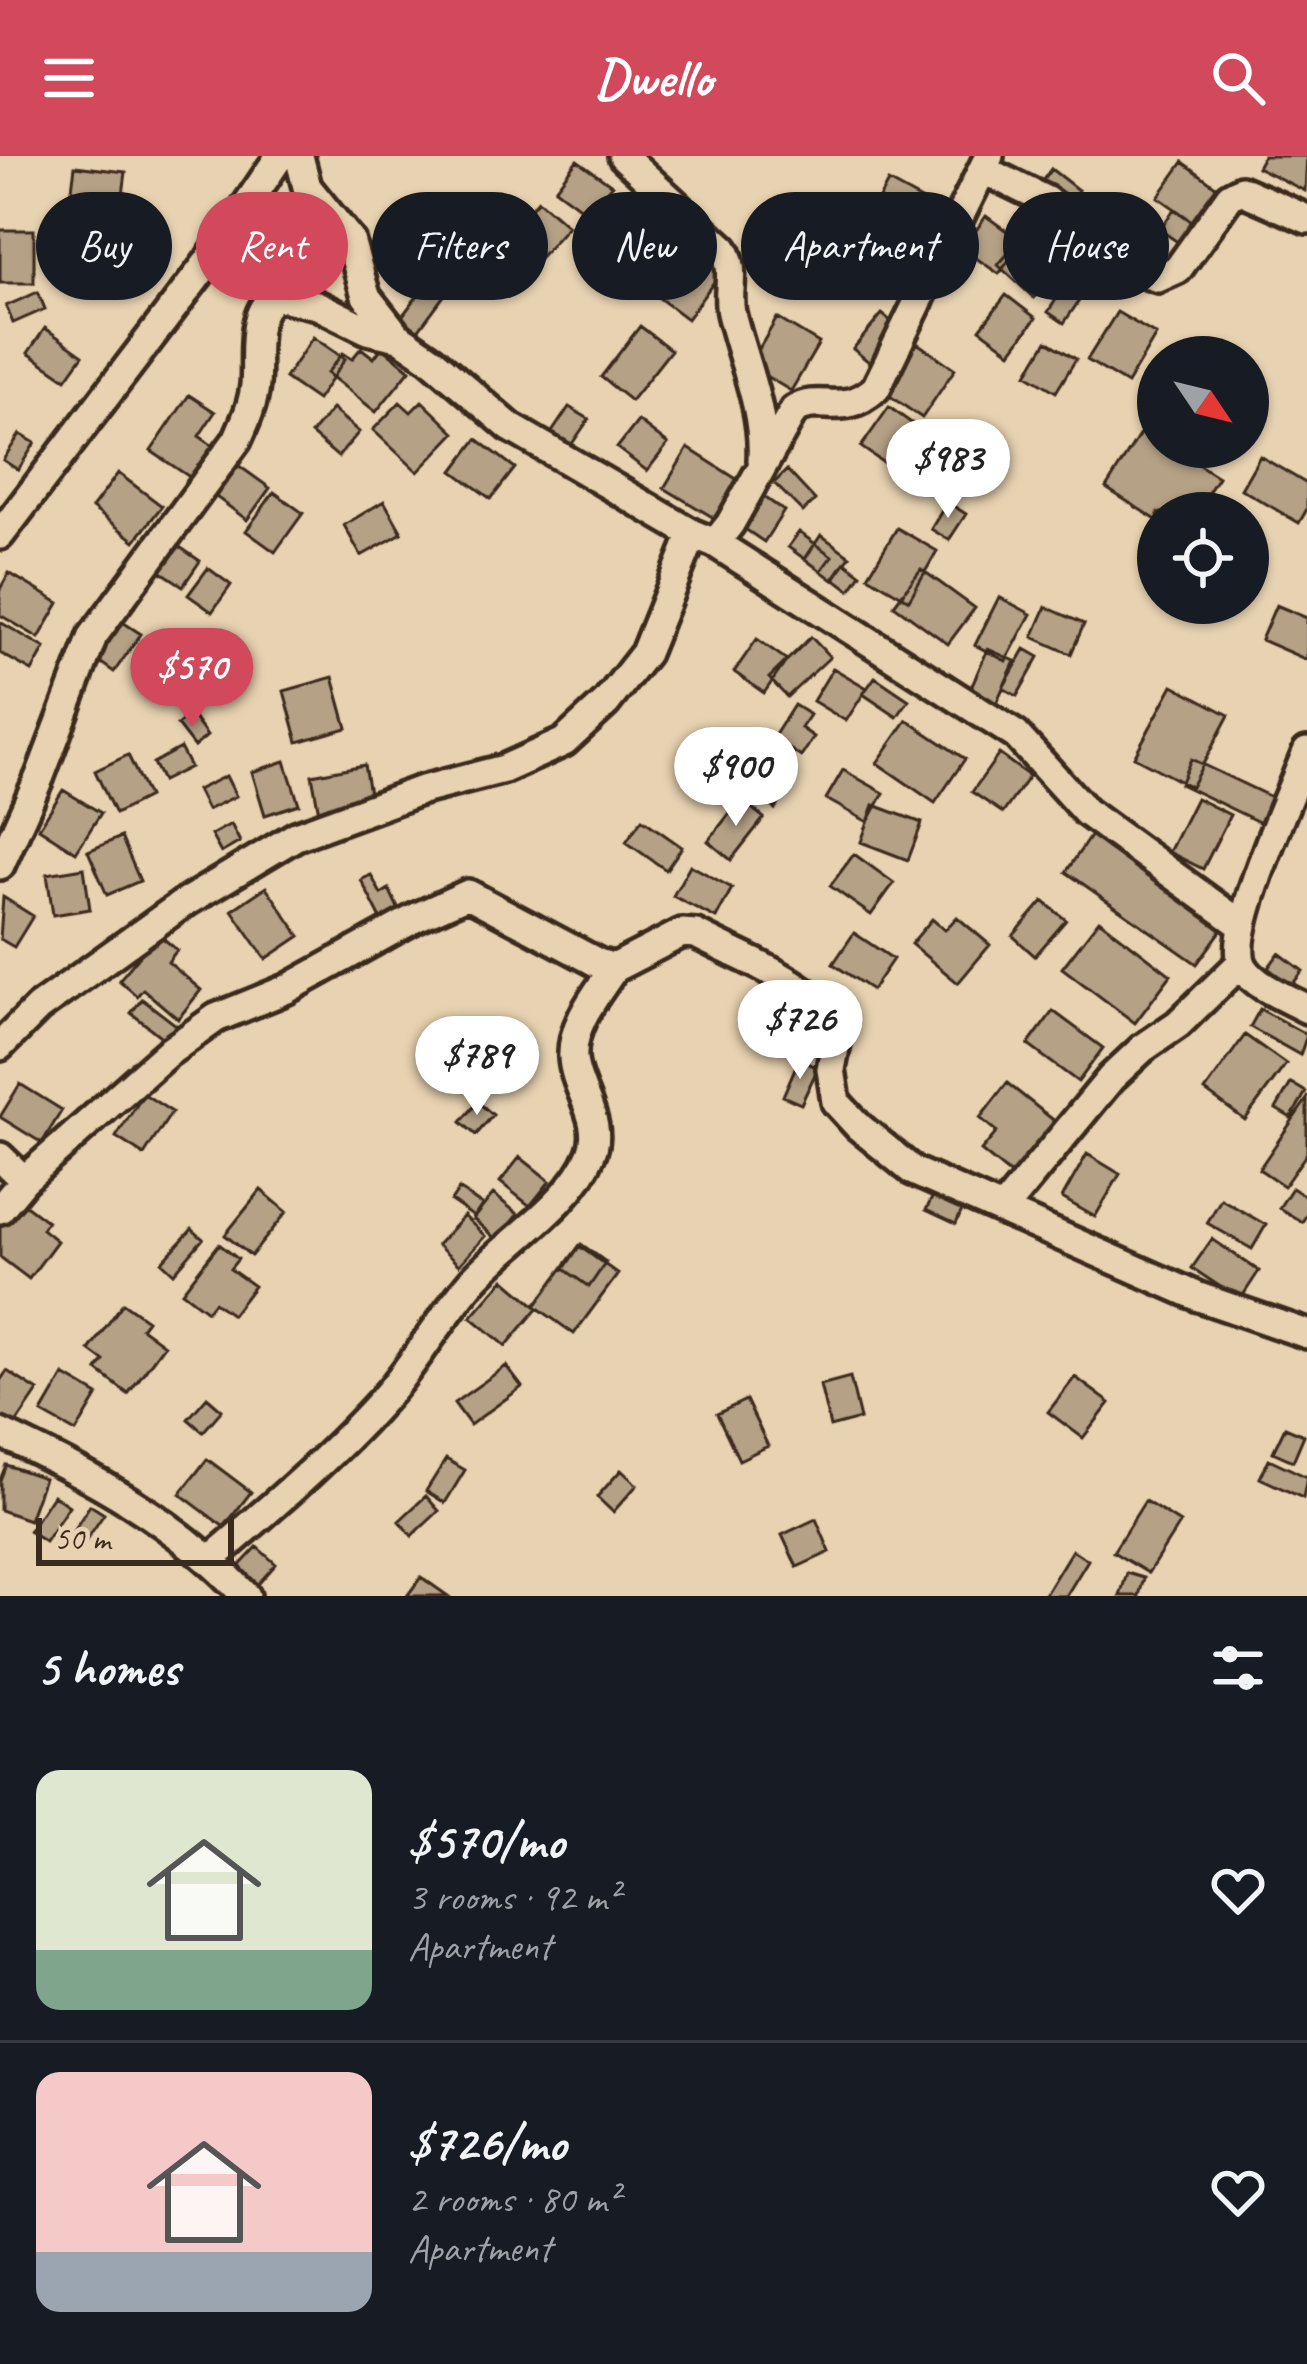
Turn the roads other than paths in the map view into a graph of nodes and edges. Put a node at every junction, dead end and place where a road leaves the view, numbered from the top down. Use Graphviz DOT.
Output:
graph roads {
  1 [pos="280,156"];
  2 [pos="298,156"];
  3 [pos="623,156"];
  4 [pos="987,163"];
  5 [pos="1307,219"];
  6 [pos="399,337"];
  7 [pos="762,464"];
  8 [pos="0,535"];
  9 [pos="704,539"];
  10 [pos="1307,752"];
  11 [pos="0,865"];
  12 [pos="1242,926"];
  13 [pos="1241,963"];
  14 [pos="614,968"];
  15 [pos="1307,1009"];
  16 [pos="0,1046"];
  17 [pos="0,1157"];
  18 [pos="24,1180"];
  19 [pos="1004,1208"];
  20 [pos="0,1209"];
  21 [pos="1307,1334"];
  22 [pos="0,1433"];
  23 [pos="211,1558"];
  24 [pos="246,1596"];
  1 -- 8 [label="street"];
  2 -- 6 [label="street"];
  3 -- 7 [label="street"];
  4 -- 5 [label="street"];
  4 -- 7 [label="street"];
  6 -- 9 [label="street"];
  6 -- 11 [label="street"];
  7 -- 9 [label="street"];
  9 -- 12 [label="street"];
  9 -- 16 [label="street"];
  10 -- 12 [label="street"];
  12 -- 13 [label="street"];
  13 -- 15 [label="street"];
  13 -- 19 [label="street"];
  14 -- 18 [label="street"];
  14 -- 19 [label="street"];
  14 -- 23 [label="street"];
  17 -- 18 [label="street"];
  18 -- 20 [label="street"];
  19 -- 21 [label="street"];
  22 -- 23 [label="street"];
  23 -- 24 [label="street"];
}
